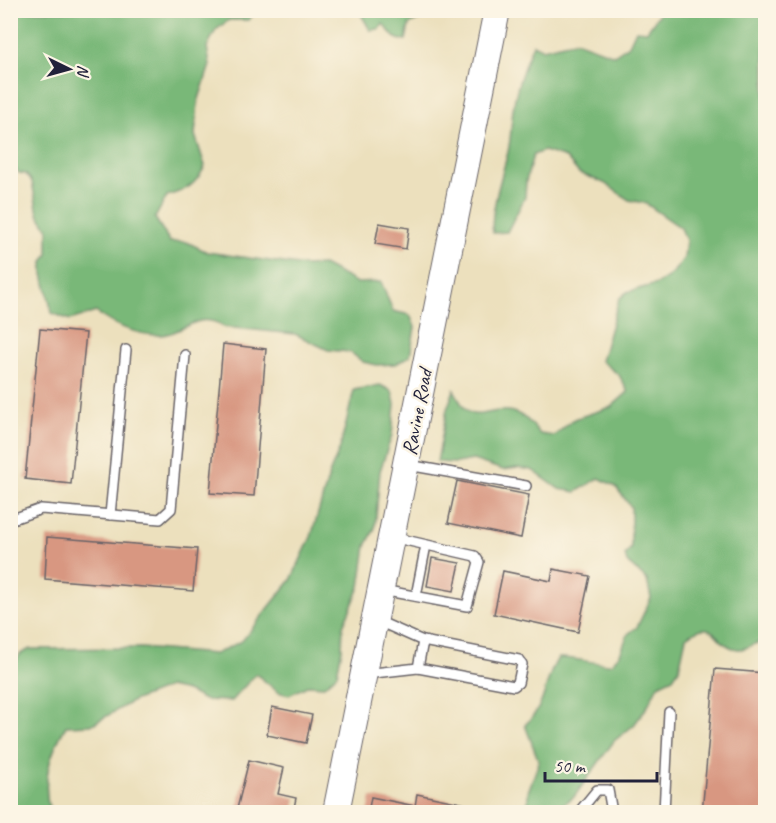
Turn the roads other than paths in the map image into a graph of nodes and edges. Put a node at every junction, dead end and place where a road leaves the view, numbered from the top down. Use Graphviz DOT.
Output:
graph roads {
  1 [pos="497,10"];
  2 [pos="126,350"];
  3 [pos="185,355"];
  4 [pos="406,465"];
  5 [pos="526,486"];
  6 [pos="110,515"];
  7 [pos="10,520"];
  8 [pos="392,537"];
  9 [pos="426,545"];
  10 [pos="382,590"];
  11 [pos="416,596"];
  12 [pos="375,620"];
  13 [pos="423,641"];
  14 [pos="418,668"];
  15 [pos="365,674"];
  16 [pos="669,712"];
  17 [pos="336,813"];
  18 [pos="579,813"];
  19 [pos="612,813"];
  20 [pos="664,813"];
  1 -- 4 [label="street, Ravine Road"];
  2 -- 6 [label="lane"];
  3 -- 6 [label="lane"];
  4 -- 5 [label="lane"];
  4 -- 8 [label="street, Ravine Road"];
  6 -- 7 [label="lane"];
  8 -- 9 [label="lane"];
  8 -- 10 [label="street, Ravine Road"];
  9 -- 11 [label="lane"];
  9 -- 11 [label="lane"];
  10 -- 11 [label="lane"];
  10 -- 12 [label="street, Ravine Road"];
  12 -- 13 [label="lane"];
  12 -- 15 [label="street, Ravine Road"];
  13 -- 14 [label="lane"];
  13 -- 14 [label="lane"];
  14 -- 15 [label="lane"];
  15 -- 17 [label="street, Ravine Road"];
  16 -- 20 [label="lane"];
  18 -- 19 [label="lane"];
}
